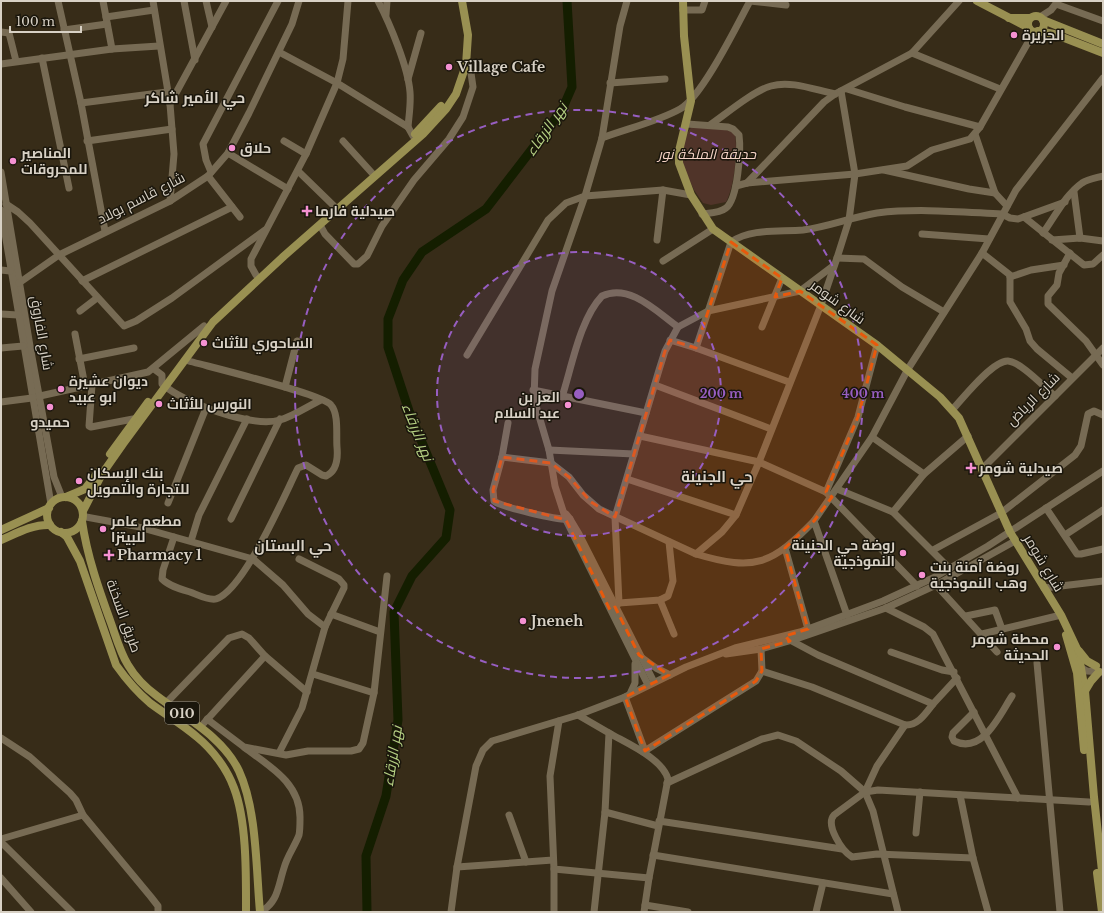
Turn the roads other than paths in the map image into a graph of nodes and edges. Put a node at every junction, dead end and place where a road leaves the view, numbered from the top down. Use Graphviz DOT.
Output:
graph roads {
  1 [pos="58,1"];
  2 [pos="103,1"];
  3 [pos="153,1"];
  4 [pos="184,1"];
  5 [pos="206,1"];
  6 [pos="226,1"];
  7 [pos="278,1"];
  8 [pos="299,1"];
  9 [pos="348,1"];
  10 [pos="378,1"];
  11 [pos="387,1"];
  12 [pos="458,1"];
  13 [pos="462,1"];
  14 [pos="623,1"];
  15 [pos="627,1"];
  16 [pos="683,1"];
  17 [pos="705,1"];
  18 [pos="750,1"];
  19 [pos="959,1"];
  20 [pos="981,2"];
  21 [pos="1057,3"];
  22 [pos="786,5"];
  23 [pos="154,10"];
  24 [pos="683,10"];
  25 [pos="386,16"];
  26 [pos="622,17"];
  27 [pos="1009,18"];
  28 [pos="1030,18"];
  29 [pos="1042,19"];
  30 [pos="107,20"];
  31 [pos="1103,21"];
  32 [pos="212,27"];
  33 [pos="64,30"];
  34 [pos="1034,30"];
  35 [pos="1,32"];
  36 [pos="421,33"];
  37 [pos="1103,44"];
  38 [pos="159,46"];
  39 [pos="112,49"];
  40 [pos="280,52"];
  41 [pos="912,53"];
  42 [pos="1103,53"];
  43 [pos="70,55"];
  44 [pos="42,58"];
  45 [pos="195,60"];
  46 [pos="16,62"];
  47 [pos="1,64"];
  48 [pos="466,65"];
  49 [pos="1103,78"];
  50 [pos="408,79"];
  51 [pos="665,79"];
  52 [pos="337,83"];
  53 [pos="610,83"];
  54 [pos="1000,89"];
  55 [pos="167,92"];
  56 [pos="841,92"];
  57 [pos="691,101"];
  58 [pos="81,103"];
  59 [pos="170,104"];
  60 [pos="687,124"];
  61 [pos="710,125"];
  62 [pos="408,127"];
  63 [pos="980,127"];
  64 [pos="172,129"];
  65 [pos="975,134"];
  66 [pos="413,136"];
  67 [pos="602,138"];
  68 [pos="87,141"];
  69 [pos="284,141"];
  70 [pos="343,141"];
  71 [pos="228,153"];
  72 [pos="306,154"];
  73 [pos="882,170"];
  74 [pos="298,171"];
  75 [pos="1,172"];
  76 [pos="372,173"];
  77 [pos="210,174"];
  78 [pos="855,174"];
  79 [pos="1103,176"];
  80 [pos="747,183"];
  81 [pos="736,186"];
  82 [pos="69,188"];
  83 [pos="288,189"];
  84 [pos="663,190"];
  85 [pos="1074,192"];
  86 [pos="995,193"];
  87 [pos="691,195"];
  88 [pos="585,196"];
  89 [pos="170,201"];
  90 [pos="1064,202"];
  91 [pos="6,204"];
  92 [pos="1007,206"];
  93 [pos="232,207"];
  94 [pos="335,207"];
  95 [pos="1,210"];
  96 [pos="702,214"];
  97 [pos="1002,214"];
  98 [pos="240,217"];
  99 [pos="1024,217"];
  100 [pos="848,220"];
  101 [pos="2,224"];
  102 [pos="320,225"];
  103 [pos="714,229"];
  104 [pos="266,230"];
  105 [pos="105,231"];
  106 [pos="1044,233"];
  107 [pos="922,234"];
  108 [pos="1080,238"];
  109 [pos="989,239"];
  110 [pos="657,240"];
  111 [pos="1052,240"];
  112 [pos="1103,241"];
  113 [pos="731,242"];
  114 [pos="982,253"];
  115 [pos="1070,254"];
  116 [pos="59,255"];
  117 [pos="1103,255"];
  118 [pos="837,258"];
  119 [pos="663,261"];
  120 [pos="1064,265"];
  121 [pos="834,266"];
  122 [pos="1,270"];
  123 [pos="10,271"];
  124 [pos="256,275"];
  125 [pos="1010,277"];
  126 [pos="782,278"];
  127 [pos="82,281"];
  128 [pos="19,283"];
  129 [pos="800,291"];
  130 [pos="775,297"];
  131 [pos="97,298"];
  132 [pos="821,305"];
  133 [pos="80,311"];
  134 [pos="708,311"];
  135 [pos="944,312"];
  136 [pos="1,314"];
  137 [pos="18,315"];
  138 [pos="204,326"];
  139 [pos="678,327"];
  140 [pos="762,327"];
  141 [pos="75,334"];
  142 [pos="670,340"];
  143 [pos="297,341"];
  144 [pos="877,345"];
  145 [pos="23,346"];
  146 [pos="1,348"];
  147 [pos="134,348"];
  148 [pos="696,348"];
  149 [pos="1103,348"];
  150 [pos="1097,354"];
  151 [pos="467,355"];
  152 [pos="79,359"];
  153 [pos="185,360"];
  154 [pos="1103,365"];
  155 [pos="154,369"];
  156 [pos="908,369"];
  157 [pos="1072,378"];
  158 [pos="789,382"];
  159 [pos="164,385"];
  160 [pos="655,385"];
  161 [pos="88,386"];
  162 [pos="285,387"];
  163 [pos="533,390"];
  164 [pos="1055,396"];
  165 [pos="562,397"];
  166 [pos="41,398"];
  167 [pos="32,400"];
  168 [pos="322,400"];
  169 [pos="3,402"];
  170 [pos="206,408"];
  171 [pos="1,409"];
  172 [pos="952,409"];
  173 [pos="646,412"];
  174 [pos="1103,415"];
  175 [pos="247,418"];
  176 [pos="133,419"];
  177 [pos="280,420"];
  178 [pos="508,423"];
  179 [pos="771,429"];
  180 [pos="640,436"];
  181 [pos="872,436"];
  182 [pos="968,436"];
  183 [pos="549,450"];
  184 [pos="634,454"];
  185 [pos="502,457"];
  186 [pos="759,462"];
  187 [pos="551,463"];
  188 [pos="982,469"];
  189 [pos="1103,471"];
  190 [pos="924,474"];
  191 [pos="627,479"];
  192 [pos="837,489"];
  193 [pos="829,494"];
  194 [pos="64,497"];
  195 [pos="168,503"];
  196 [pos="50,506"];
  197 [pos="1046,508"];
  198 [pos="1103,510"];
  199 [pos="893,512"];
  200 [pos="1001,513"];
  201 [pos="83,515"];
  202 [pos="736,515"];
  203 [pos="615,517"];
  204 [pos="567,518"];
  205 [pos="231,519"];
  206 [pos="814,521"];
  207 [pos="50,526"];
  208 [pos="1,530"];
  209 [pos="61,532"];
  210 [pos="1010,532"];
  211 [pos="1065,535"];
  212 [pos="174,537"];
  213 [pos="1,540"];
  214 [pos="191,541"];
  215 [pos="1015,541"];
  216 [pos="669,542"];
  217 [pos="785,548"];
  218 [pos="1103,549"];
  219 [pos="933,550"];
  220 [pos="696,554"];
  221 [pos="253,559"];
  222 [pos="299,559"];
  223 [pos="950,569"];
  224 [pos="387,576"];
  225 [pos="1103,581"];
  226 [pos="936,585"];
  227 [pos="917,586"];
  228 [pos="1044,588"];
  229 [pos="660,600"];
  230 [pos="615,607"];
  231 [pos="886,608"];
  232 [pos="331,614"];
  233 [pos="1059,614"];
  234 [pos="847,615"];
  235 [pos="966,616"];
  236 [pos="325,627"];
  237 [pos="808,629"];
  238 [pos="1002,629"];
  239 [pos="380,632"];
  240 [pos="674,634"];
  241 [pos="982,634"];
  242 [pos="788,638"];
  243 [pos="760,649"];
  244 [pos="1078,651"];
  245 [pos="891,652"];
  246 [pos="997,652"];
  247 [pos="718,654"];
  248 [pos="265,656"];
  249 [pos="636,656"];
  250 [pos="1037,663"];
  251 [pos="1078,669"];
  252 [pos="1100,669"];
  253 [pos="762,671"];
  254 [pos="313,674"];
  255 [pos="670,675"];
  256 [pos="955,675"];
  257 [pos="651,684"];
  258 [pos="1085,691"];
  259 [pos="307,692"];
  260 [pos="374,693"];
  261 [pos="627,696"];
  262 [pos="1012,696"];
  263 [pos="167,702"];
  264 [pos="934,704"];
  265 [pos="974,712"];
  266 [pos="578,715"];
  267 [pos="207,719"];
  268 [pos="559,721"];
  269 [pos="906,725"];
  270 [pos="201,727"];
  271 [pos="609,733"];
  272 [pos="985,736"];
  273 [pos="1,738"];
  274 [pos="244,747"];
  275 [pos="644,751"];
  276 [pos="279,753"];
  277 [pos="667,783"];
  278 [pos="865,792"];
  279 [pos="920,792"];
  280 [pos="960,795"];
  281 [pos="1018,798"];
  282 [pos="1049,799"];
  283 [pos="1089,802"];
  284 [pos="604,812"];
  285 [pos="83,814"];
  286 [pos="509,815"];
  287 [pos="658,823"];
  288 [pos="916,833"];
  289 [pos="1,839"];
  290 [pos="1,842"];
  291 [pos="842,849"];
  292 [pos="883,854"];
  293 [pos="653,855"];
  294 [pos="973,858"];
  295 [pos="553,860"];
  296 [pos="526,862"];
  297 [pos="457,867"];
  298 [pos="554,869"];
  299 [pos="598,872"];
  300 [pos="1,878"];
  301 [pos="649,878"];
  302 [pos="1103,880"];
  303 [pos="823,883"];
  304 [pos="893,894"];
  305 [pos="645,908"];
  306 [pos="31,912"];
  307 [pos="72,912"];
  308 [pos="158,912"];
  309 [pos="246,912"];
  310 [pos="260,912"];
  311 [pos="451,912"];
  312 [pos="554,912"];
  313 [pos="594,912"];
  314 [pos="688,912"];
  315 [pos="816,912"];
  316 [pos="898,912"];
  317 [pos="988,912"];
  318 [pos="1060,912"];
  319 [pos="1102,912"];
  1 -- 33 [label="street"];
  2 -- 30 [label="street"];
  3 -- 23 [label="street"];
  4 -- 45 [label="street"];
  5 -- 32 [label="street"];
  6 -- 32 [label="street"];
  7 -- 77 [label="street"];
  8 -- 40 [label="street, شارع قاسم بولاد"];
  9 -- 52 [label="street"];
  10 -- 25 [label="street"];
  11 -- 25 [label="street"];
  12 -- 66 [label="main road"];
  13 -- 48 [label="main road"];
  14 -- 26 [label="street"];
  15 -- 26 [label="street"];
  16 -- 24 [label="main road, شارع شومر"];
  17 -- 24 [label="street"];
  18 -- 22 [label="street"];
  18 -- 57 [label="street"];
  19 -- 41 [label="street"];
  20 -- 27 [label="main road"];
  21 -- 29 [label="street"];
  21 -- 31 [label="street"];
  23 -- 30 [label="street"];
  23 -- 38 [label="street"];
  24 -- 57 [label="main road, شارع شومر"];
  25 -- 50 [label="street"];
  26 -- 53 [label="street"];
  27 -- 28 [label="main road"];
  27 -- 34 [label="main road"];
  28 -- 29 [label="main road"];
  28 -- 34 [label="main road"];
  29 -- 34 [label="main road"];
  29 -- 37 [label="main road"];
  30 -- 33 [label="street"];
  30 -- 39 [label="street"];
  32 -- 45 [label="street"];
  33 -- 43 [label="street"];
  34 -- 42 [label="main road"];
  34 -- 54 [label="street"];
  35 -- 46 [label="street"];
  36 -- 50 [label="street"];
  38 -- 39 [label="street"];
  38 -- 55 [label="street"];
  39 -- 43 [label="street"];
  40 -- 52 [label="street"];
  40 -- 71 [label="street, شارع قاسم بولاد"];
  41 -- 54 [label="street"];
  41 -- 56 [label="street"];
  43 -- 44 [label="street"];
  43 -- 58 [label="street"];
  44 -- 46 [label="street"];
  44 -- 82 [label="street"];
  45 -- 59 [label="street"];
  46 -- 47 [label="street"];
  48 -- 102 [label="main road"];
  48 -- 102 [label="street"];
  49 -- 92 [label="street"];
  50 -- 62 [label="street"];
  51 -- 53 [label="street"];
  52 -- 62 [label="street"];
  52 -- 72 [label="street"];
  53 -- 67 [label="street"];
  54 -- 63 [label="street"];
  55 -- 58 [label="street"];
  55 -- 59 [label="street"];
  56 -- 61 [label="street"];
  56 -- 63 [label="street"];
  56 -- 78 [label="street"];
  56 -- 80 [label="street"];
  57 -- 60 [label="main road, شارع شومر"];
  57 -- 67 [label="street"];
  58 -- 68 [label="street"];
  59 -- 64 [label="street"];
  60 -- 61 [label="street"];
  60 -- 87 [label="main road, شارع شومر"];
  61 -- 81 [label="street"];
  62 -- 66 [label="street"];
  63 -- 65 [label="street"];
  64 -- 68 [label="street"];
  64 -- 89 [label="street"];
  65 -- 73 [label="street"];
  65 -- 86 [label="street"];
  66 -- 76 [label="main road"];
  67 -- 88 [label="street"];
  68 -- 105 [label="street"];
  69 -- 72 [label="street"];
  70 -- 76 [label="street"];
  71 -- 77 [label="street, شارع قاسم بولاد"];
  71 -- 83 [label="street"];
  72 -- 74 [label="street"];
  73 -- 78 [label="street"];
  73 -- 86 [label="street"];
  74 -- 83 [label="street"];
  74 -- 94 [label="street"];
  75 -- 91 [label="street, شارع الفاروق"];
  76 -- 94 [label="main road"];
  77 -- 89 [label="street, شارع قاسم بولاد"];
  77 -- 93 [label="street"];
  78 -- 80 [label="street"];
  78 -- 100 [label="street"];
  79 -- 85 [label="street"];
  80 -- 81 [label="street"];
  81 -- 96 [label="street"];
  83 -- 104 [label="street"];
  84 -- 87 [label="street"];
  84 -- 88 [label="street"];
  84 -- 110 [label="street"];
  85 -- 90 [label="street"];
  85 -- 108 [label="street"];
  86 -- 92 [label="street"];
  87 -- 96 [label="main road, شارع شومر"];
  88 -- 151 [label="street"];
  88 -- 163 [label="street"];
  89 -- 105 [label="street, شارع قاسم بولاد"];
  90 -- 99 [label="street"];
  90 -- 106 [label="street"];
  91 -- 116 [label="street"];
  91 -- 128 [label="street, شارع الفاروق"];
  92 -- 97 [label="street"];
  93 -- 98 [label="street"];
  93 -- 127 [label="street"];
  94 -- 124 [label="main road"];
  95 -- 101 [label="street, شارع الفاروق"];
  96 -- 103 [label="main road, شارع شومر"];
  97 -- 99 [label="street"];
  97 -- 100 [label="street"];
  97 -- 109 [label="street"];
  99 -- 106 [label="street"];
  100 -- 113 [label="street"];
  100 -- 118 [label="street"];
  101 -- 123 [label="street, شارع الفاروق"];
  102 -- 153 [label="main road"];
  103 -- 113 [label="main road, شارع شومر"];
  103 -- 119 [label="street"];
  104 -- 124 [label="street"];
  104 -- 131 [label="street"];
  105 -- 116 [label="street, شارع قاسم بولاد"];
  106 -- 111 [label="street"];
  107 -- 109 [label="street"];
  108 -- 111 [label="street"];
  108 -- 112 [label="street"];
  109 -- 114 [label="street"];
  111 -- 115 [label="street"];
  113 -- 126 [label="main road, شارع شومر"];
  113 -- 134 [label="street"];
  114 -- 125 [label="street"];
  114 -- 135 [label="street"];
  115 -- 117 [label="street"];
  115 -- 120 [label="street"];
  116 -- 127 [label="street"];
  116 -- 128 [label="street, شارع قاسم بولاد"];
  118 -- 121 [label="street"];
  118 -- 135 [label="street"];
  120 -- 125 [label="street"];
  120 -- 150 [label="street"];
  121 -- 129 [label="street"];
  121 -- 132 [label="street"];
  122 -- 123 [label="street"];
  123 -- 137 [label="street, شارع الفاروق"];
  124 -- 138 [label="main road"];
  125 -- 157 [label="street"];
  126 -- 129 [label="main road, شارع شومر"];
  126 -- 130 [label="street"];
  127 -- 131 [label="street"];
  128 -- 166 [label="street, شارع الفاروق"];
  129 -- 130 [label="street"];
  129 -- 132 [label="main road, شارع شومر"];
  130 -- 134 [label="street"];
  130 -- 140 [label="street"];
  131 -- 133 [label="street"];
  132 -- 144 [label="main road, شارع شومر"];
  132 -- 158 [label="street"];
  134 -- 139 [label="street"];
  134 -- 148 [label="street"];
  135 -- 156 [label="street"];
  136 -- 137 [label="street"];
  137 -- 145 [label="street, شارع الفاروق"];
  138 -- 155 [label="street"];
  138 -- 159 [label="main road"];
  139 -- 142 [label="street"];
  139 -- 165 [label="street"];
  141 -- 152 [label="street"];
  142 -- 148 [label="street"];
  142 -- 160 [label="street"];
  143 -- 162 [label="street"];
  144 -- 156 [label="main road, شارع شومر"];
  144 -- 193 [label="street"];
  145 -- 146 [label="street"];
  145 -- 167 [label="street, شارع الفاروق"];
  147 -- 152 [label="street"];
  148 -- 158 [label="street"];
  149 -- 150 [label="street, شارع الرياض"];
  150 -- 154 [label="street"];
  150 -- 157 [label="street, شارع الرياض"];
  152 -- 161 [label="street"];
  153 -- 159 [label="main road"];
  153 -- 162 [label="street"];
  155 -- 159 [label="street"];
  155 -- 161 [label="street"];
  156 -- 172 [label="main road, شارع شومر"];
  156 -- 181 [label="street"];
  157 -- 164 [label="street, شارع الرياض"];
  158 -- 179 [label="street"];
  159 -- 170 [label="street"];
  159 -- 176 [label="main road"];
  159 -- 201 [label="main road"];
  160 -- 173 [label="street"];
  160 -- 179 [label="street"];
  161 -- 166 [label="street"];
  161 -- 176 [label="street"];
  162 -- 168 [label="street"];
  163 -- 165 [label="street"];
  163 -- 183 [label="street"];
  164 -- 172 [label="street"];
  164 -- 188 [label="street, شارع الرياض"];
  165 -- 173 [label="street"];
  166 -- 167 [label="street"];
  166 -- 194 [label="street, شارع الفاروق"];
  167 -- 169 [label="street"];
  167 -- 196 [label="street, شارع الفاروق"];
  168 -- 177 [label="street"];
  168 -- 221 [label="street"];
  169 -- 171 [label="street"];
  170 -- 175 [label="street"];
  170 -- 195 [label="street"];
  172 -- 182 [label="main road, شارع شومر"];
  173 -- 180 [label="street"];
  174 -- 200 [label="street"];
  175 -- 177 [label="street"];
  175 -- 214 [label="street"];
  176 -- 194 [label="main road"];
  177 -- 205 [label="street"];
  178 -- 185 [label="street"];
  179 -- 186 [label="street"];
  180 -- 184 [label="street"];
  180 -- 186 [label="street"];
  181 -- 190 [label="street"];
  181 -- 192 [label="street"];
  182 -- 188 [label="main road, شارع شومر"];
  182 -- 190 [label="street"];
  183 -- 184 [label="street"];
  183 -- 187 [label="street"];
  184 -- 191 [label="street"];
  185 -- 187 [label="street"];
  185 -- 204 [label="street"];
  186 -- 193 [label="street"];
  186 -- 202 [label="street"];
  187 -- 203 [label="street"];
  187 -- 204 [label="street"];
  188 -- 200 [label="main road, شارع شومر"];
  189 -- 197 [label="street"];
  190 -- 199 [label="street"];
  191 -- 202 [label="street"];
  191 -- 203 [label="street"];
  192 -- 193 [label="street"];
  192 -- 199 [label="street"];
  193 -- 206 [label="street"];
  193 -- 227 [label="street"];
  194 -- 196 [label="main road"];
  194 -- 201 [label="main road"];
  196 -- 207 [label="main road"];
  196 -- 208 [label="main road"];
  197 -- 210 [label="street"];
  197 -- 211 [label="street"];
  198 -- 211 [label="street"];
  199 -- 219 [label="street"];
  200 -- 210 [label="main road, شارع شومر"];
  200 -- 219 [label="street"];
  201 -- 209 [label="main road"];
  201 -- 212 [label="street"];
  201 -- 263 [label="main road, طريق السخنة / 010"];
  202 -- 220 [label="street"];
  203 -- 216 [label="street"];
  203 -- 230 [label="street"];
  204 -- 230 [label="street"];
  206 -- 217 [label="street"];
  206 -- 234 [label="street"];
  207 -- 209 [label="main road"];
  207 -- 213 [label="main road"];
  209 -- 309 [label="main road, طريق السخنة / 010"];
  210 -- 215 [label="main road, شارع شومر"];
  210 -- 223 [label="street"];
  211 -- 218 [label="street"];
  212 -- 214 [label="street"];
  212 -- 221 [label="street"];
  214 -- 221 [label="street"];
  215 -- 226 [label="street"];
  215 -- 228 [label="main road, شارع شومر"];
  216 -- 220 [label="street"];
  216 -- 229 [label="street"];
  217 -- 220 [label="street"];
  217 -- 237 [label="street"];
  219 -- 223 [label="street"];
  221 -- 236 [label="street"];
  222 -- 232 [label="street"];
  223 -- 227 [label="street"];
  224 -- 239 [label="street"];
  225 -- 228 [label="street"];
  226 -- 231 [label="street"];
  226 -- 235 [label="street"];
  227 -- 234 [label="street"];
  228 -- 233 [label="main road, شارع شومر"];
  229 -- 230 [label="street"];
  229 -- 240 [label="street"];
  230 -- 249 [label="street"];
  231 -- 242 [label="street"];
  231 -- 256 [label="street"];
  232 -- 236 [label="street"];
  232 -- 239 [label="street"];
  233 -- 238 [label="street"];
  233 -- 244 [label="main road, شارع شومر"];
  233 -- 251 [label="main road, شارع شومر"];
  234 -- 237 [label="street"];
  235 -- 238 [label="street"];
  235 -- 241 [label="street"];
  236 -- 254 [label="street"];
  237 -- 242 [label="street"];
  238 -- 241 [label="street"];
  239 -- 260 [label="street"];
  241 -- 246 [label="street"];
  242 -- 243 [label="street"];
  242 -- 247 [label="street"];
  242 -- 264 [label="street"];
  243 -- 247 [label="street"];
  243 -- 253 [label="street"];
  244 -- 251 [label="main road, شارع شومر"];
  244 -- 252 [label="main road"];
  245 -- 256 [label="street"];
  247 -- 255 [label="street"];
  248 -- 259 [label="street"];
  248 -- 263 [label="street"];
  248 -- 267 [label="street"];
  249 -- 255 [label="street"];
  249 -- 257 [label="street"];
  249 -- 261 [label="street"];
  250 -- 282 [label="street"];
  251 -- 252 [label="street"];
  251 -- 258 [label="main road, شارع شومر"];
  251 -- 283 [label="main road, شارع شومر"];
  252 -- 258 [label="main road"];
  253 -- 269 [label="street"];
  253 -- 275 [label="street"];
  254 -- 259 [label="street"];
  254 -- 260 [label="street"];
  255 -- 257 [label="street"];
  256 -- 264 [label="street"];
  256 -- 265 [label="street"];
  257 -- 261 [label="street"];
  258 -- 302 [label="main road, شارع شومر"];
  259 -- 276 [label="street"];
  260 -- 276 [label="street"];
  261 -- 266 [label="street"];
  261 -- 275 [label="street"];
  262 -- 272 [label="street"];
  263 -- 270 [label="main road, طريق السخنة / 010"];
  264 -- 269 [label="street"];
  265 -- 272 [label="street"];
  265 -- 272 [label="street"];
  266 -- 268 [label="street"];
  266 -- 271 [label="street"];
  267 -- 270 [label="street"];
  267 -- 274 [label="street"];
  268 -- 295 [label="street"];
  268 -- 297 [label="street"];
  269 -- 278 [label="street"];
  270 -- 310 [label="main road, طريق السخنة / 010"];
  271 -- 275 [label="street"];
  271 -- 284 [label="street"];
  272 -- 281 [label="street"];
  273 -- 285 [label="street"];
  274 -- 276 [label="street"];
  274 -- 310 [label="street"];
  275 -- 277 [label="street"];
  277 -- 278 [label="street"];
  277 -- 287 [label="street"];
  278 -- 279 [label="street"];
  278 -- 291 [label="street"];
  278 -- 292 [label="street"];
  279 -- 280 [label="street"];
  279 -- 288 [label="street"];
  280 -- 281 [label="street"];
  280 -- 294 [label="street"];
  281 -- 282 [label="street"];
  282 -- 283 [label="street"];
  282 -- 318 [label="street"];
  283 -- 319 [label="main road, شارع شومر"];
  284 -- 287 [label="street"];
  284 -- 299 [label="street"];
  285 -- 289 [label="street"];
  285 -- 308 [label="street"];
  286 -- 296 [label="street"];
  287 -- 291 [label="street"];
  287 -- 293 [label="street"];
  290 -- 307 [label="street"];
  291 -- 292 [label="street"];
  292 -- 294 [label="street"];
  292 -- 304 [label="street"];
  293 -- 301 [label="street"];
  293 -- 303 [label="street"];
  294 -- 317 [label="street"];
  295 -- 296 [label="street"];
  295 -- 298 [label="street"];
  296 -- 297 [label="street"];
  297 -- 311 [label="street"];
  298 -- 299 [label="street"];
  298 -- 312 [label="street"];
  299 -- 301 [label="street"];
  299 -- 313 [label="street"];
  300 -- 306 [label="street"];
  301 -- 305 [label="street"];
  303 -- 304 [label="street"];
  303 -- 315 [label="street"];
  304 -- 316 [label="street"];
  305 -- 314 [label="street"];
}
